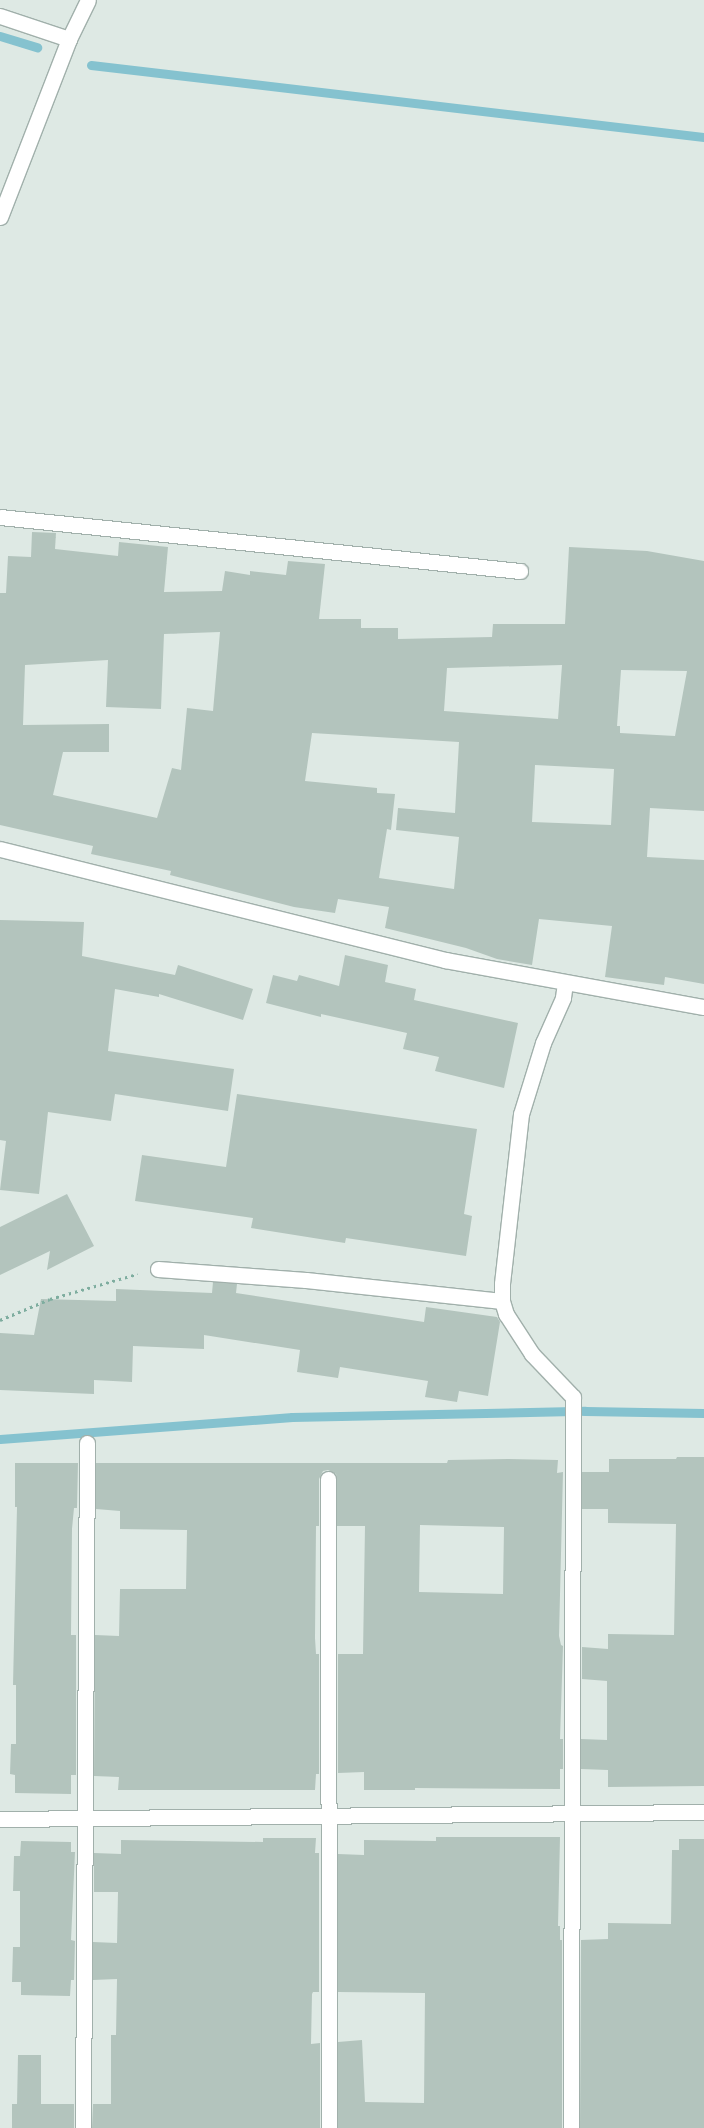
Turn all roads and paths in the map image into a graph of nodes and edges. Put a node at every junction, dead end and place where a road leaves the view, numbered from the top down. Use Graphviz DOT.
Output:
graph roads {
  1 [pos="88,0"];
  2 [pos="0,16"];
  3 [pos="70,39"];
  4 [pos="0,217"];
  5 [pos="0,517"];
  6 [pos="520,571"];
  7 [pos="0,849"];
  8 [pos="565,983"];
  9 [pos="704,1007"];
  10 [pos="158,1269"];
  11 [pos="502,1301"];
  12 [pos="0,1320"];
  13 [pos="87,1443"];
  14 [pos="328,1479"];
  15 [pos="704,1812"];
  16 [pos="572,1814"];
  17 [pos="328,1816"];
  18 [pos="83,1818"];
  19 [pos="0,1819"];
  20 [pos="83,2128"];
  21 [pos="329,2128"];
  22 [pos="571,2128"];
  1 -- 3 [label="street"];
  2 -- 3 [label="street"];
  3 -- 4 [label="street"];
  5 -- 6 [label="street"];
  7 -- 8 [label="street"];
  8 -- 9 [label="street"];
  8 -- 11 [label="street"];
  10 -- 11 [label="street"];
  10 -- 12 [label="path"];
  11 -- 16 [label="street"];
  13 -- 18 [label="street"];
  14 -- 17 [label="street"];
  15 -- 16 [label="street"];
  16 -- 17 [label="street"];
  16 -- 22 [label="street"];
  17 -- 18 [label="street"];
  17 -- 21 [label="street"];
  18 -- 19 [label="street"];
  18 -- 20 [label="street"];
}
